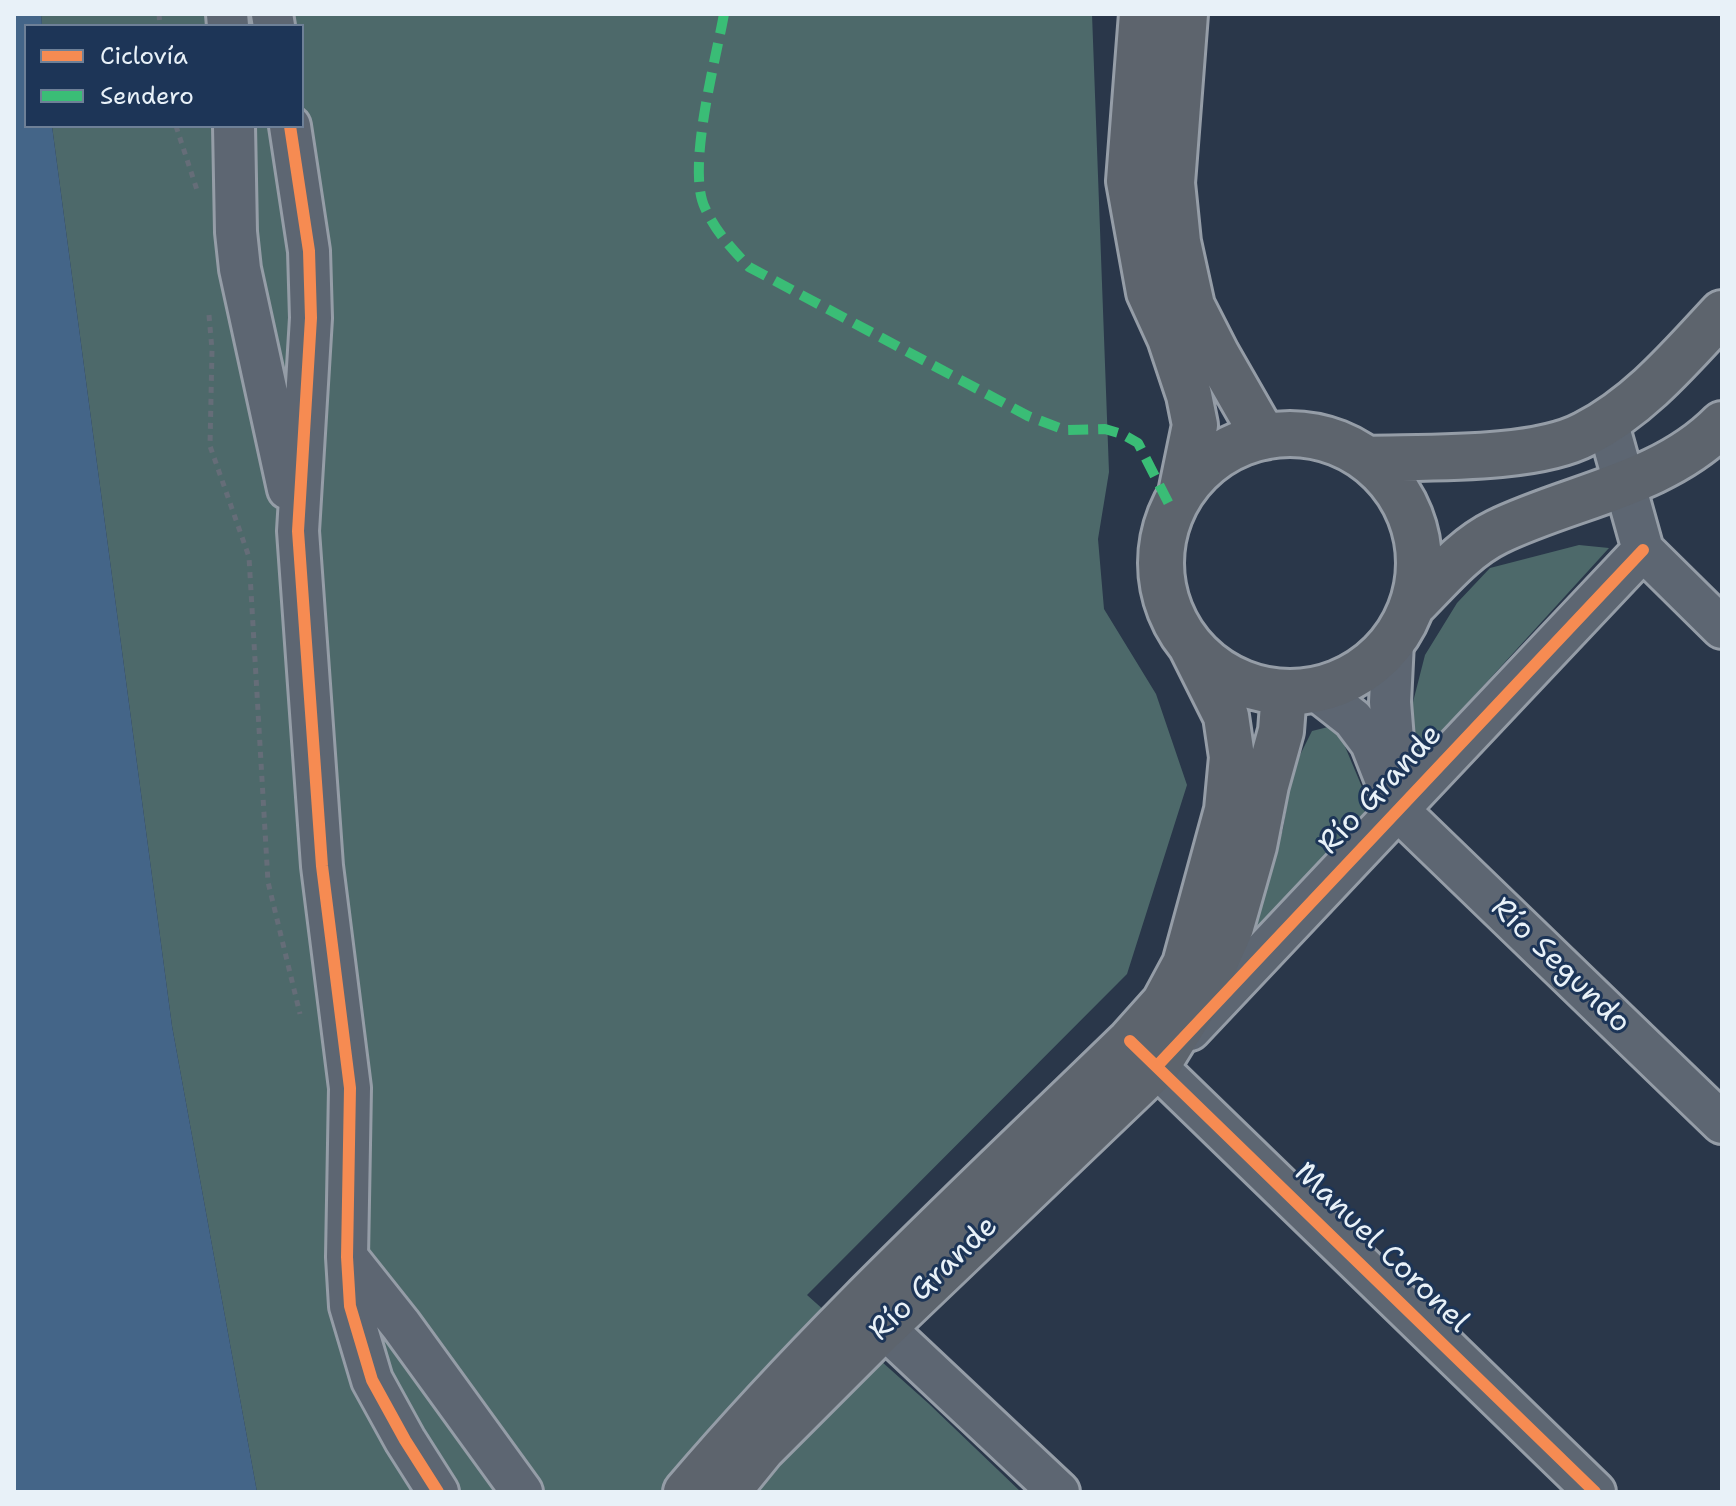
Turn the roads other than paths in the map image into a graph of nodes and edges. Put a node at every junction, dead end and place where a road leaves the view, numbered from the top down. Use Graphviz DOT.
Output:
graph roads {
  1 [pos="1142,14"];
  2 [pos="1185,14"];
  3 [pos="234,128"];
  4 [pos="290,128"];
  5 [pos="1722,313"];
  6 [pos="1607,421"];
  7 [pos="1722,424"];
  8 [pos="1264,437"];
  9 [pos="1367,459"];
  10 [pos="1625,483"];
  11 [pos="1181,493"];
  12 [pos="298,531"];
  13 [pos="1643,550"];
  14 [pos="1403,623"];
  15 [pos="1722,628"];
  16 [pos="1191,646"];
  17 [pos="1300,691"];
  18 [pos="1397,809"];
  19 [pos="1144,1054"];
  20 [pos="1722,1123"];
  21 [pos="347,1257"];
  22 [pos="871,1316"];
  23 [pos="438,1492"];
  24 [pos="522,1492"];
  25 [pos="686,1492"];
  26 [pos="727,1492"];
  27 [pos="1059,1492"];
  28 [pos="1595,1492"];
  1 -- 11 [label="main road"];
  2 -- 8 [label="main road"];
  3 -- 12 [label="street"];
  4 -- 12 [label="street"];
  5 -- 6 [label="main road"];
  6 -- 9 [label="main road"];
  6 -- 10 [label="street"];
  7 -- 10 [label="main road"];
  8 -- 9 [label="main road"];
  8 -- 11 [label="main road"];
  9 -- 14 [label="main road"];
  10 -- 13 [label="street"];
  10 -- 14 [label="main road"];
  11 -- 16 [label="main road"];
  12 -- 21 [label="street"];
  13 -- 15 [label="street"];
  13 -- 18 [label="street, Río Grande"];
  14 -- 17 [label="main road"];
  14 -- 18 [label="street"];
  16 -- 17 [label="main road"];
  16 -- 19 [label="main road"];
  17 -- 18 [label="street"];
  17 -- 19 [label="main road"];
  18 -- 19 [label="street, Río Grande"];
  18 -- 20 [label="street, Río Segundo"];
  19 -- 22 [label="main road, Río Grande"];
  19 -- 28 [label="street, Manuel Coronel"];
  21 -- 23 [label="street"];
  21 -- 24 [label="street"];
  22 -- 25 [label="main road"];
  22 -- 26 [label="main road, Río Grande"];
  22 -- 27 [label="street"];
}
